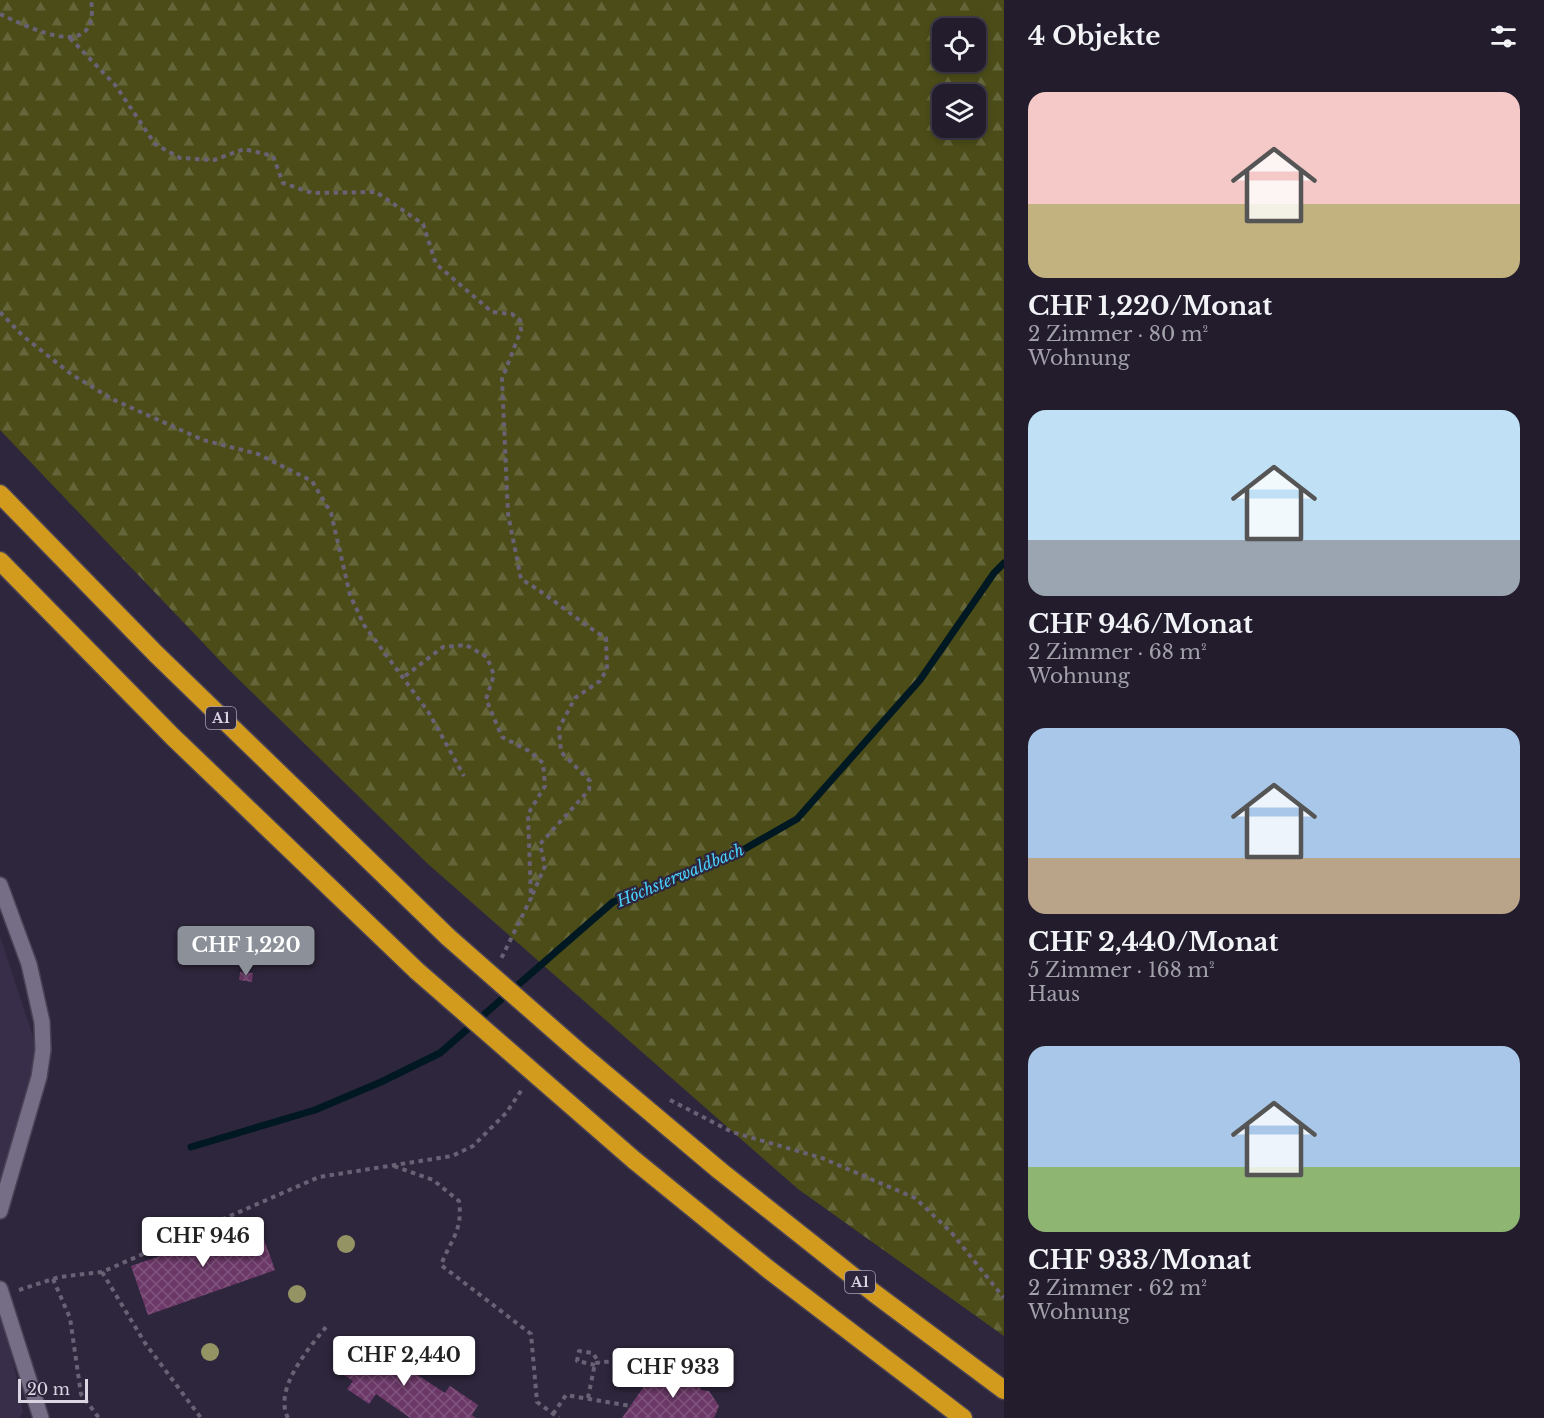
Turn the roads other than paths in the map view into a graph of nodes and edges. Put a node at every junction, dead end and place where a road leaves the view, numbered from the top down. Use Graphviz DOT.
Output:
graph roads {
  1 [pos="0,494"];
  2 [pos="0,561"];
  3 [pos="0,885"];
  4 [pos="0,1211"];
  5 [pos="1,1292"];
  6 [pos="1004,1390"];
  7 [pos="41,1418"];
  8 [pos="963,1418"];
  1 -- 6 [label="highway, A1, bridge"];
  2 -- 8 [label="highway, bridge"];
  3 -- 4 [label="lane"];
  5 -- 7 [label="lane"];
}
